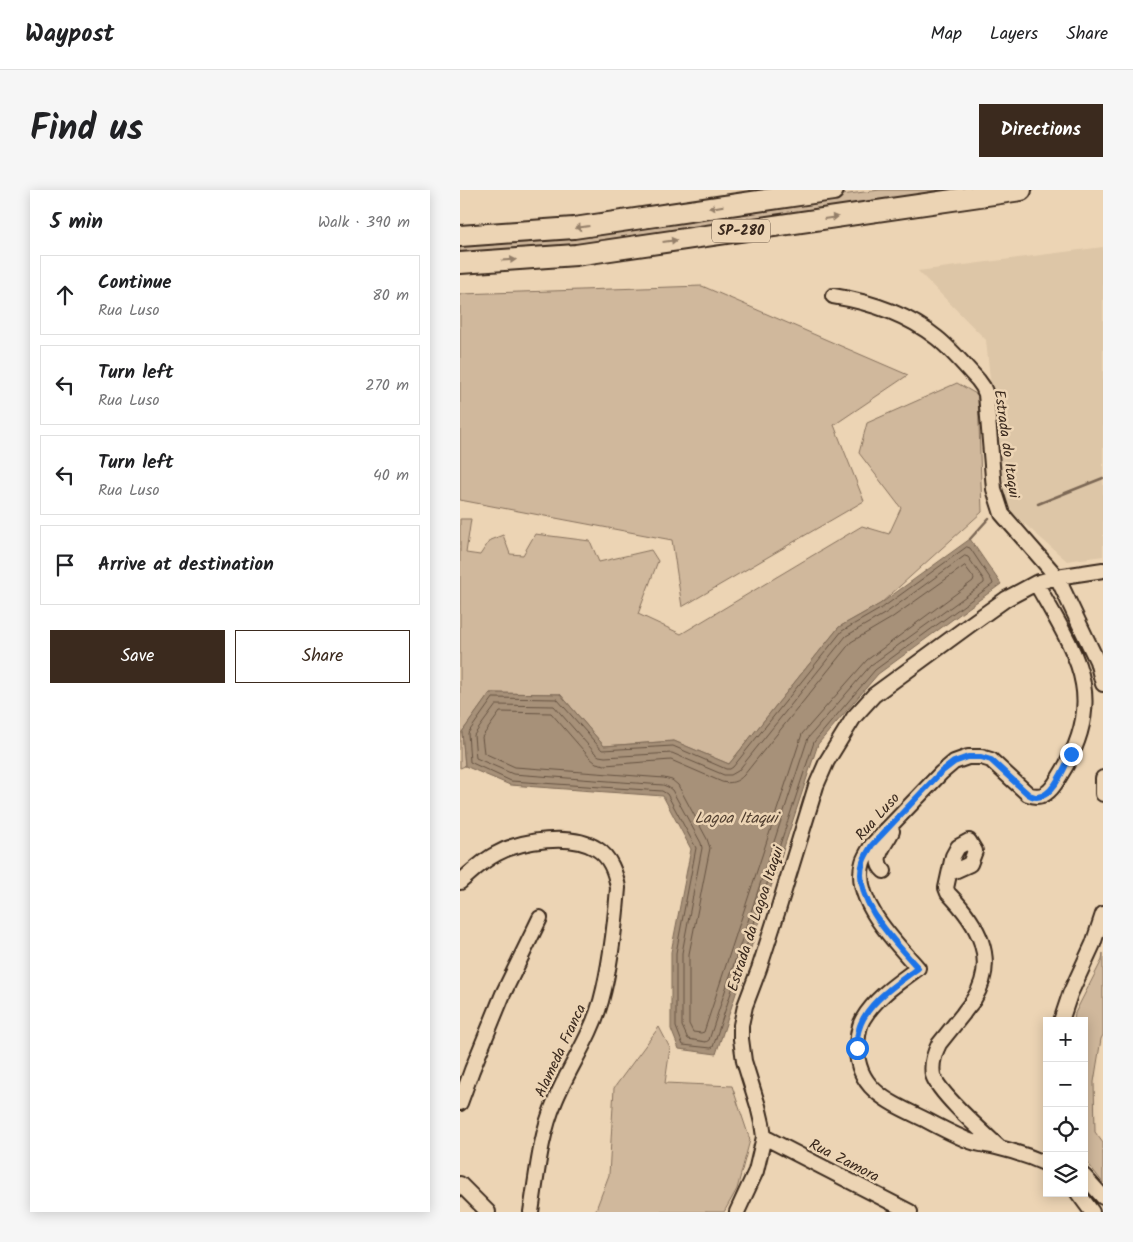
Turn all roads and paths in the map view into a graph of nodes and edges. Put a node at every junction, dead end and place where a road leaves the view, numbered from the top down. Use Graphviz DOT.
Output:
graph roads {
  1 [pos="833,190"];
  2 [pos="1021,190"];
  3 [pos="774,195"];
  4 [pos="460,236"];
  5 [pos="460,263"];
  6 [pos="833,296"];
  7 [pos="1103,570"];
  8 [pos="1056,577"];
  9 [pos="1036,583"];
  10 [pos="1103,684"];
  11 [pos="1103,778"];
  12 [pos="1103,794"];
  13 [pos="897,818"];
  14 [pos="884,870"];
  15 [pos="950,873"];
  16 [pos="460,882"];
  17 [pos="1103,914"];
  18 [pos="540,918"];
  19 [pos="1062,1017"];
  20 [pos="460,1103"];
  21 [pos="764,1137"];
  22 [pos="1000,1148"];
  23 [pos="1043,1163"];
  24 [pos="1088,1180"];
  25 [pos="460,1184"];
  26 [pos="1081,1197"];
  27 [pos="1103,1197"];
  28 [pos="488,1212"];
  29 [pos="531,1212"];
  30 [pos="737,1212"];
  31 [pos="910,1212"];
  32 [pos="1092,1212"];
  1 -- 3 [label="highway, SP-280"];
  5 -- 2 [label="highway, SP-280, one-way"];
  3 -- 4 [label="highway, SP-280, one-way"];
  6 -- 8 [label="street, Estrada do Itaqui"];
  7 -- 8 [label="street, Estrada da Lagoa Itaqui"];
  8 -- 9 [label="street, Estrada da Lagoa Itaqui"];
  8 -- 10 [label="street, Estrada do Itaqui"];
  9 -- 13 [label="street, Rua Luso"];
  9 -- 21 [label="street, Estrada da Lagoa Itaqui"];
  11 -- 12 [label="street"];
  13 -- 14 [label="street"];
  13 -- 22 [label="street, Rua Luso"];
  15 -- 22 [label="street"];
  16 -- 29 [label="street, Alameda Franca"];
  17 -- 19 [label="street"];
  18 -- 20 [label="street"];
  21 -- 30 [label="street, Estrada da Lagoa Itaqui"];
  21 -- 31 [label="street, Rua Zamora"];
  22 -- 23 [label="street"];
  24 -- 27 [label="street"];
  25 -- 28 [label="street"];
  26 -- 32 [label="street"];
}
